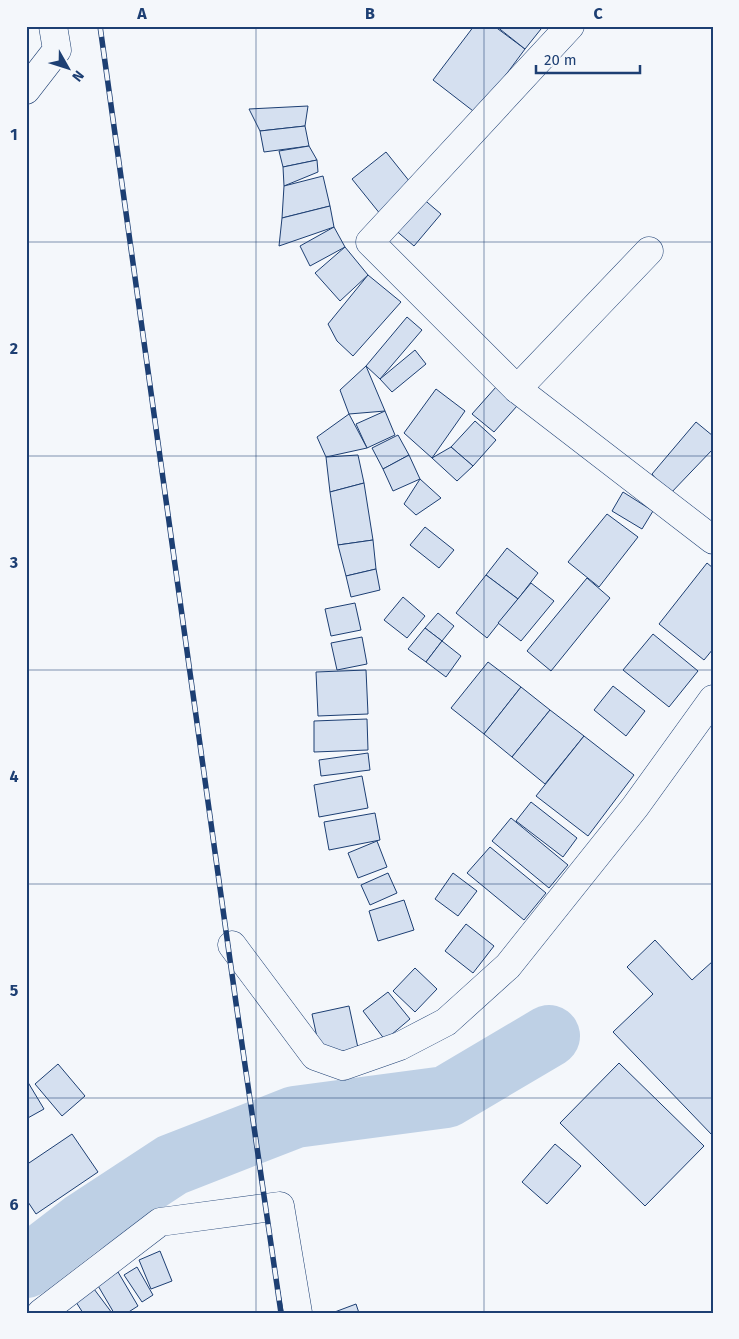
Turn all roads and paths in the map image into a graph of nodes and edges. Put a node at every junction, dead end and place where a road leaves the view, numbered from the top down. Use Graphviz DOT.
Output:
graph roads {
  1 [pos="53,26"];
  2 [pos="570,26"];
  3 [pos="26,90"];
  4 [pos="649,251"];
  5 [pos="517,389"];
  6 [pos="713,540"];
  7 [pos="713,699"];
  8 [pos="232,945"];
  9 [pos="41,1313"];
  10 [pos="298,1313"];
  1 -- 3 [label="street"];
  2 -- 5 [label="street"];
  4 -- 5 [label="street"];
  5 -- 6 [label="street"];
  7 -- 8 [label="street"];
  9 -- 10 [label="street"];
}
